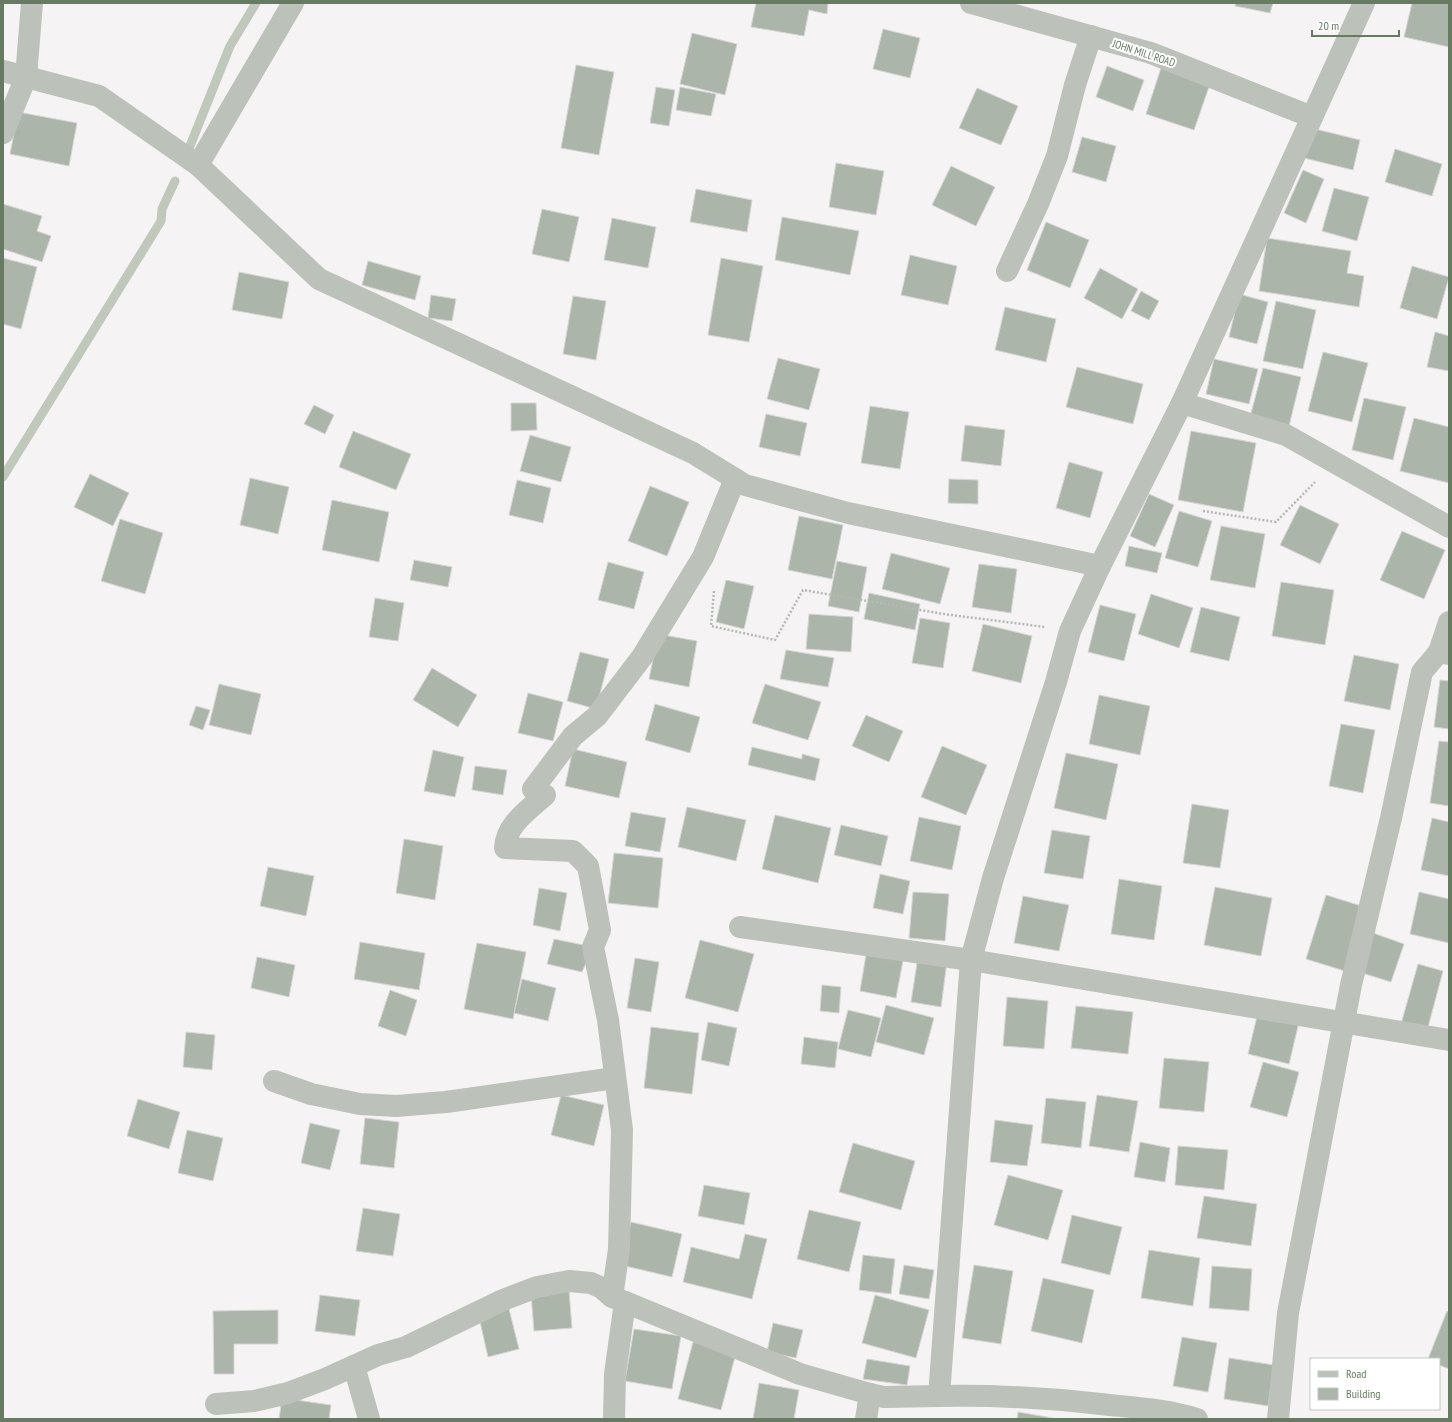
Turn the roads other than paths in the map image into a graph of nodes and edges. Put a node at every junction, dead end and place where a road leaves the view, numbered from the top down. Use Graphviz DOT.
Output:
graph roads {
  1 [pos="32,3"];
  2 [pos="293,3"];
  3 [pos="971,3"];
  4 [pos="1364,3"];
  5 [pos="1091,36"];
  6 [pos="3,71"];
  7 [pos="26,77"];
  8 [pos="1312,117"];
  9 [pos="3,133"];
  10 [pos="198,165"];
  11 [pos="1007,271"];
  12 [pos="1182,403"];
  13 [pos="735,479"];
  14 [pos="1449,527"];
  15 [pos="1100,566"];
  16 [pos="1449,622"];
  17 [pos="1444,653"];
  18 [pos="740,927"];
  19 [pos="971,960"];
  20 [pos="1345,1022"];
  21 [pos="1449,1040"];
  22 [pos="615,1078"];
  23 [pos="274,1081"];
  24 [pos="618,1300"];
  25 [pos="354,1366"];
  26 [pos="870,1394"];
  27 [pos="940,1396"];
  28 [pos="216,1404"];
  29 [pos="369,1419"];
  30 [pos="614,1419"];
  31 [pos="866,1419"];
  32 [pos="1197,1419"];
  33 [pos="1278,1419"];
  1 -- 7 [label="street"];
  2 -- 10 [label="street"];
  3 -- 5 [label="street, JOHN MILL ROAD"];
  4 -- 8 [label="street"];
  5 -- 8 [label="street, JOHN MILL ROAD"];
  5 -- 11 [label="street"];
  6 -- 7 [label="street"];
  7 -- 9 [label="street"];
  7 -- 10 [label="street"];
  8 -- 12 [label="street"];
  10 -- 13 [label="street"];
  12 -- 14 [label="street"];
  12 -- 15 [label="street"];
  13 -- 15 [label="street"];
  13 -- 22 [label="street"];
  15 -- 19 [label="street"];
  16 -- 17 [label="street"];
  17 -- 20 [label="street"];
  18 -- 19 [label="street"];
  19 -- 20 [label="street"];
  19 -- 27 [label="street"];
  20 -- 21 [label="street"];
  20 -- 33 [label="street"];
  22 -- 23 [label="street"];
  22 -- 24 [label="street"];
  24 -- 25 [label="street"];
  24 -- 26 [label="street"];
  24 -- 30 [label="street"];
  25 -- 28 [label="street"];
  25 -- 29 [label="street"];
  26 -- 27 [label="street"];
  26 -- 31 [label="street"];
  27 -- 32 [label="street"];
}
